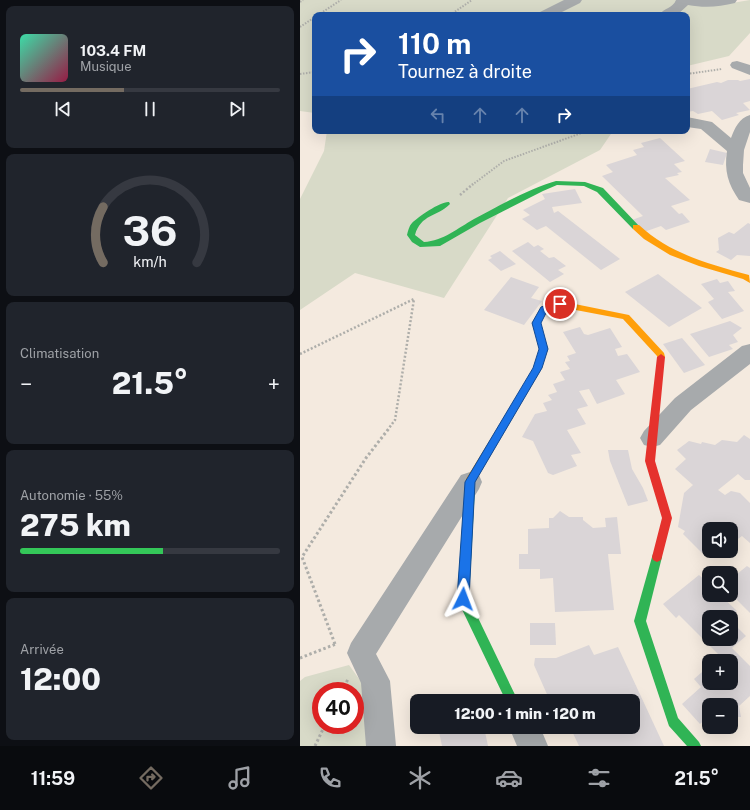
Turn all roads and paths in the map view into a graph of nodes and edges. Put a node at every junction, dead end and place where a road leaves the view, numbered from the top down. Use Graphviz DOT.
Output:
graph roads {
  1 [pos="302,0"];
  2 [pos="341,0"];
  3 [pos="472,0"];
  4 [pos="575,0"];
  5 [pos="684,0"];
  6 [pos="730,0"];
  7 [pos="300,2"];
  8 [pos="323,12"];
  9 [pos="454,12"];
  10 [pos="551,12"];
  11 [pos="673,12"];
  12 [pos="312,19"];
  13 [pos="300,27"];
  14 [pos="743,68"];
  15 [pos="312,72"];
  16 [pos="300,74"];
  17 [pos="690,74"];
  18 [pos="750,120"];
  19 [pos="690,122"];
  20 [pos="579,134"];
  21 [pos="736,150"];
  22 [pos="750,198"];
  23 [pos="446,204"];
  24 [pos="750,280"];
  25 [pos="750,352"];
  26 [pos="300,354"];
  27 [pos="652,438"];
  28 [pos="470,482"];
  29 [pos="348,649"];
  30 [pos="300,658"];
  31 [pos="509,694"];
  32 [pos="321,734"];
  33 [pos="527,734"];
  34 [pos="315,746"];
  35 [pos="381,746"];
  36 [pos="533,746"];
  37 [pos="695,746"];
  1 -- 7 [label="path"];
  2 -- 8 [label="path"];
  3 -- 9 [label="path"];
  4 -- 10 [label="street"];
  5 -- 6 [label="street"];
  5 -- 11 [label="street"];
  12 -- 13 [label="path"];
  14 -- 17 [label="path"];
  15 -- 16 [label="path"];
  18 -- 21 [label="street"];
  19 -- 21 [label="street"];
  20 -- 23 [label="path"];
  21 -- 22 [label="street"];
  23 -- 24 [label="street"];
  25 -- 27 [label="street"];
  26 -- 29 [label="path"];
  27 -- 28 [label="street"];
  27 -- 37 [label="street"];
  28 -- 29 [label="street"];
  28 -- 31 [label="street"];
  29 -- 30 [label="path"];
  29 -- 35 [label="street"];
  32 -- 34 [label="path"];
  33 -- 36 [label="street"];
}
